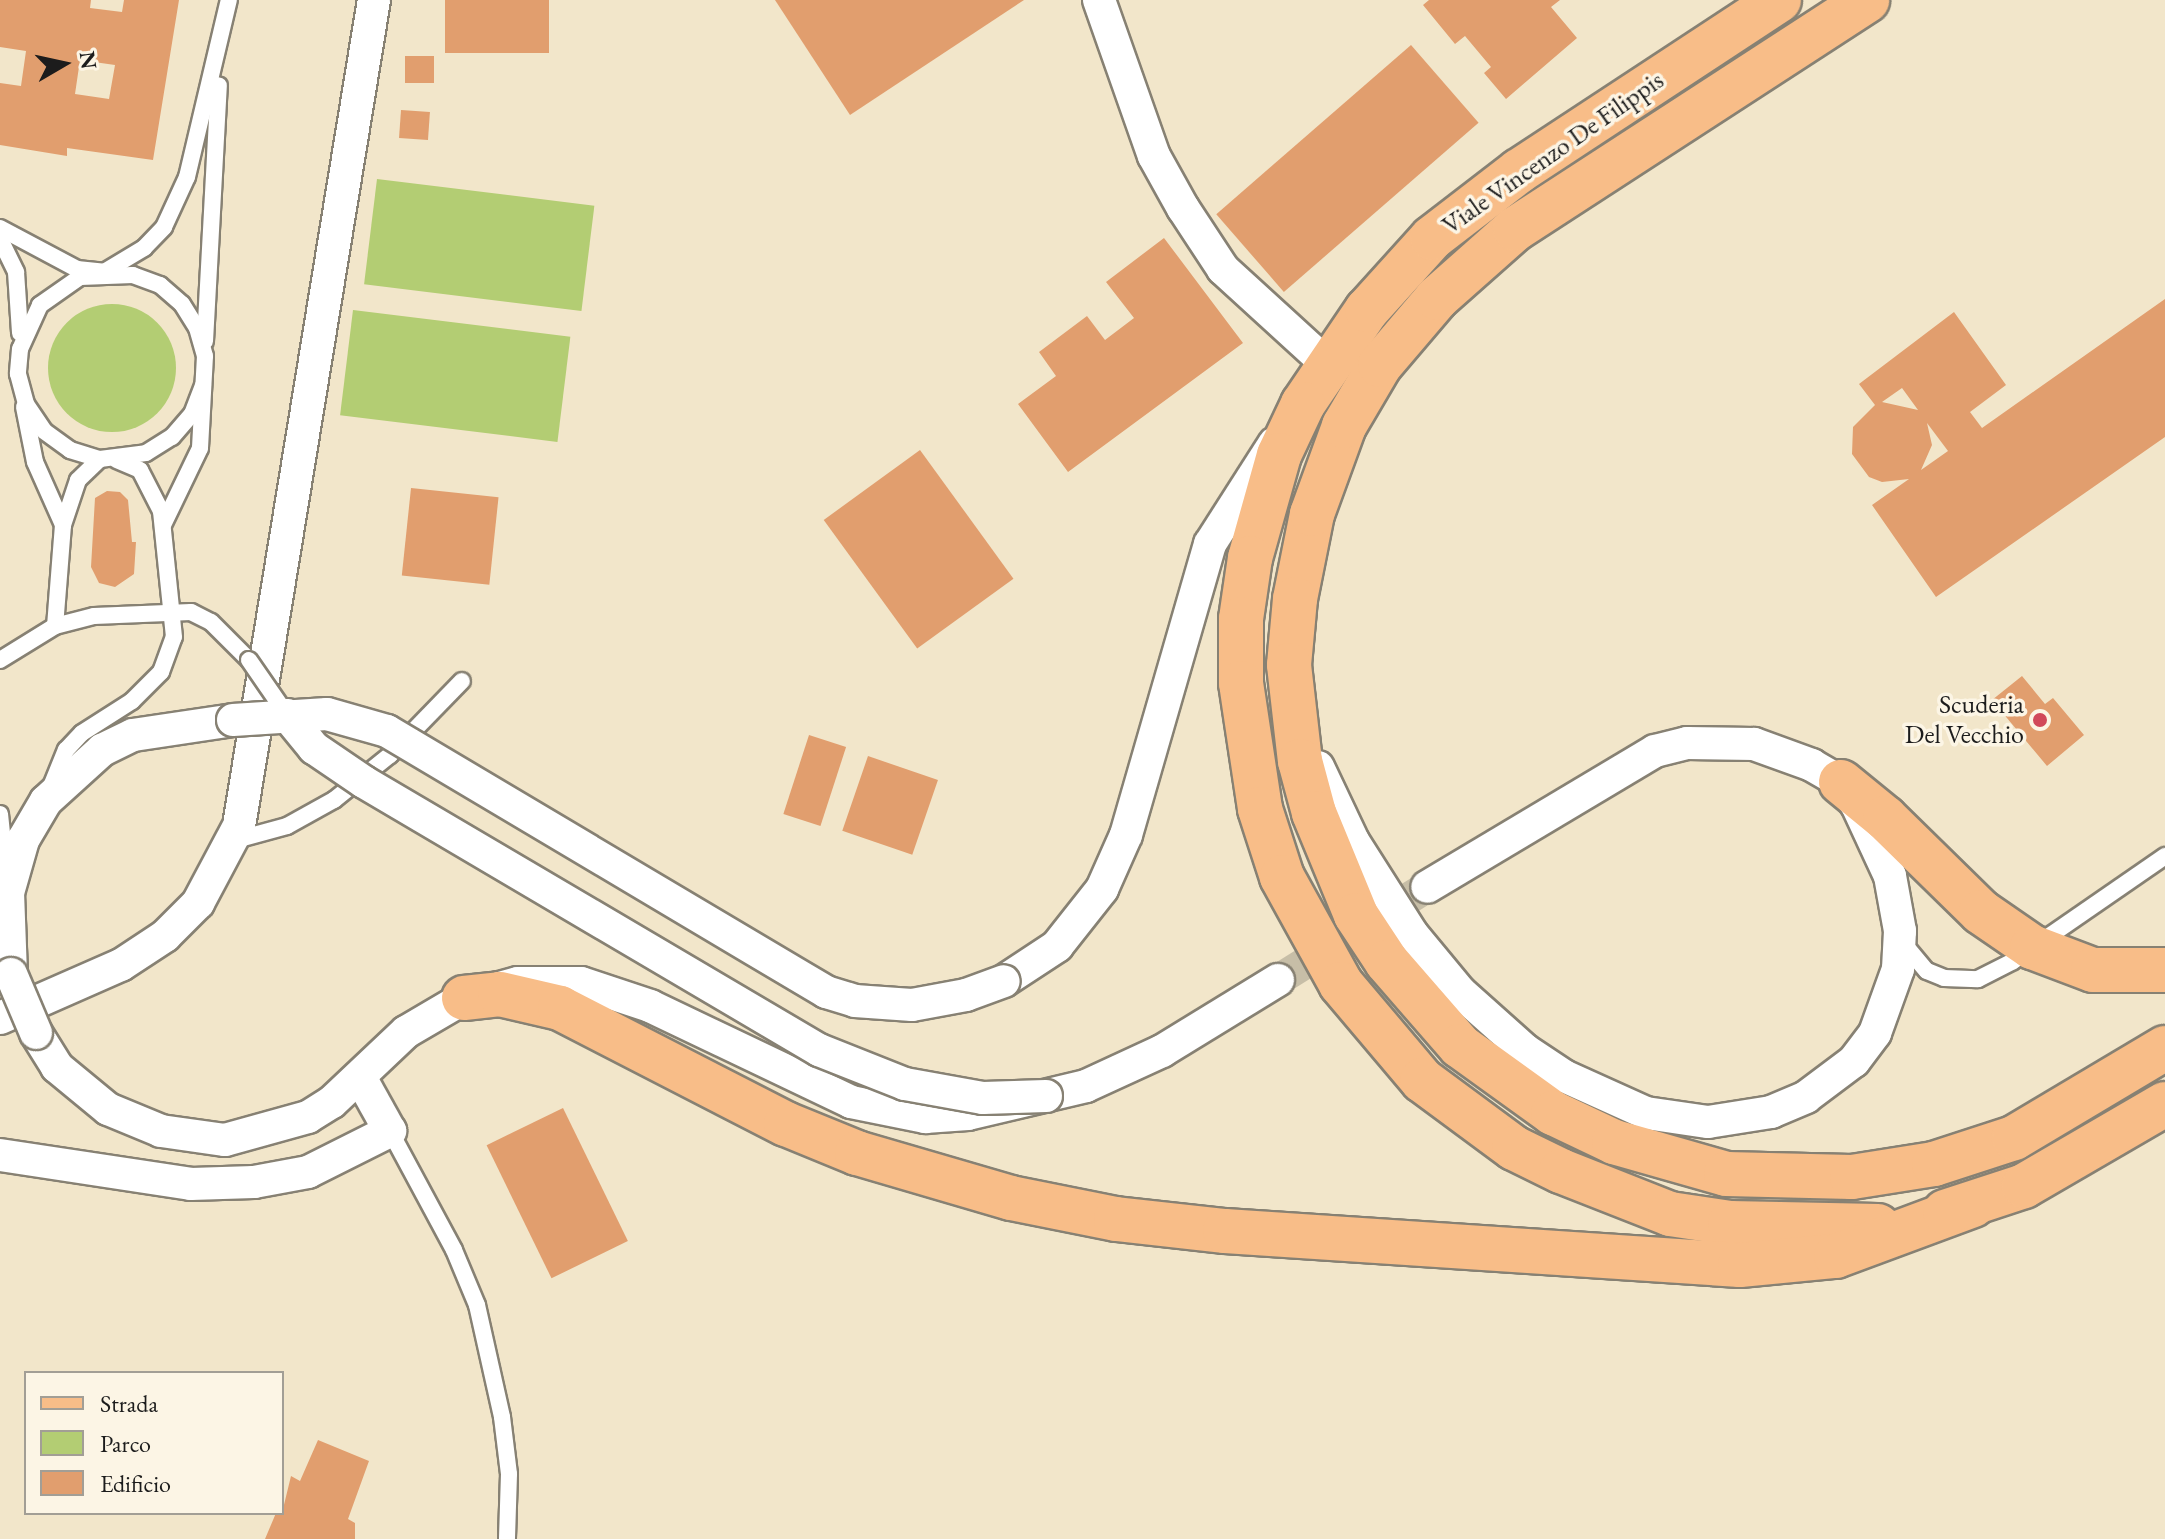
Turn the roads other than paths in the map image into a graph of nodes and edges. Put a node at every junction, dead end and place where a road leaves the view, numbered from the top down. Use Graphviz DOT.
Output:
graph roads {
  1 [pos="229,0"];
  2 [pos="374,0"];
  3 [pos="1099,0"];
  4 [pos="1779,0"];
  5 [pos="1867,0"];
  6 [pos="221,51"];
  7 [pos="0,228"];
  8 [pos="0,239"];
  9 [pos="104,272"];
  10 [pos="20,349"];
  11 [pos="205,356"];
  12 [pos="1326,363"];
  13 [pos="18,374"];
  14 [pos="203,385"];
  15 [pos="1303,404"];
  16 [pos="108,459"];
  17 [pos="63,525"];
  18 [pos="163,525"];
  19 [pos="1295,599"];
  20 [pos="174,610"];
  21 [pos="55,626"];
  22 [pos="0,660"];
  23 [pos="462,681"];
  24 [pos="287,715"];
  25 [pos="1841,782"];
  26 [pos="46,801"];
  27 [pos="0,814"];
  28 [pos="232,841"];
  29 [pos="2165,856"];
  30 [pos="1427,887"];
  31 [pos="8,893"];
  32 [pos="1900,931"];
  33 [pos="2032,947"];
  34 [pos="2165,970"];
  35 [pos="1278,980"];
  36 [pos="450,1005"];
  37 [pos="0,1018"];
  38 [pos="2165,1048"];
  39 [pos="360,1077"];
  40 [pos="1046,1096"];
  41 [pos="2165,1104"];
  42 [pos="390,1131"];
  43 [pos="0,1155"];
  44 [pos="1973,1205"];
  45 [pos="507,1539"];
  1 -- 6 [label="lane"];
  2 -- 28 [label="street"];
  3 -- 12 [label="street"];
  4 -- 12 [label="main road, Viale Vincenzo De Filippis"];
  5 -- 19 [label="main road, Viale Vincenzo De Filippis"];
  6 -- 9 [label="lane"];
  6 -- 11 [label="lane"];
  7 -- 9 [label="lane"];
  8 -- 10 [label="lane"];
  9 -- 10 [label="lane"];
  9 -- 11 [label="lane"];
  10 -- 13 [label="lane"];
  11 -- 14 [label="lane"];
  12 -- 15 [label="main road, Viale Vincenzo De Filippis"];
  13 -- 16 [label="lane"];
  13 -- 17 [label="lane"];
  14 -- 16 [label="lane"];
  14 -- 18 [label="lane"];
  15 -- 24 [label="street, bridge"];
  15 -- 44 [label="main road, Viale Vincenzo De Filippis"];
  16 -- 17 [label="lane"];
  16 -- 18 [label="lane"];
  17 -- 21 [label="lane"];
  18 -- 20 [label="lane"];
  19 -- 32 [label="street"];
  19 -- 38 [label="main road, Viale Vincenzo De Filippis"];
  20 -- 21 [label="lane"];
  20 -- 24 [label="lane, bridge"];
  20 -- 26 [label="lane"];
  21 -- 22 [label="lane"];
  23 -- 28 [label="lane"];
  24 -- 26 [label="street, bridge"];
  24 -- 40 [label="street, bridge"];
  25 -- 30 [label="street"];
  25 -- 32 [label="street"];
  25 -- 33 [label="main road"];
  26 -- 31 [label="street"];
  27 -- 31 [label="lane"];
  28 -- 37 [label="street"];
  29 -- 33 [label="lane"];
  31 -- 39 [label="street, bridge"];
  32 -- 33 [label="lane"];
  33 -- 34 [label="main road"];
  35 -- 40 [label="street"];
  36 -- 39 [label="street"];
  36 -- 40 [label="street, bridge"];
  36 -- 44 [label="main road"];
  39 -- 42 [label="street"];
  41 -- 44 [label="main road, Viale Vincenzo De Filippis"];
  42 -- 43 [label="street"];
  42 -- 45 [label="lane"];
}
